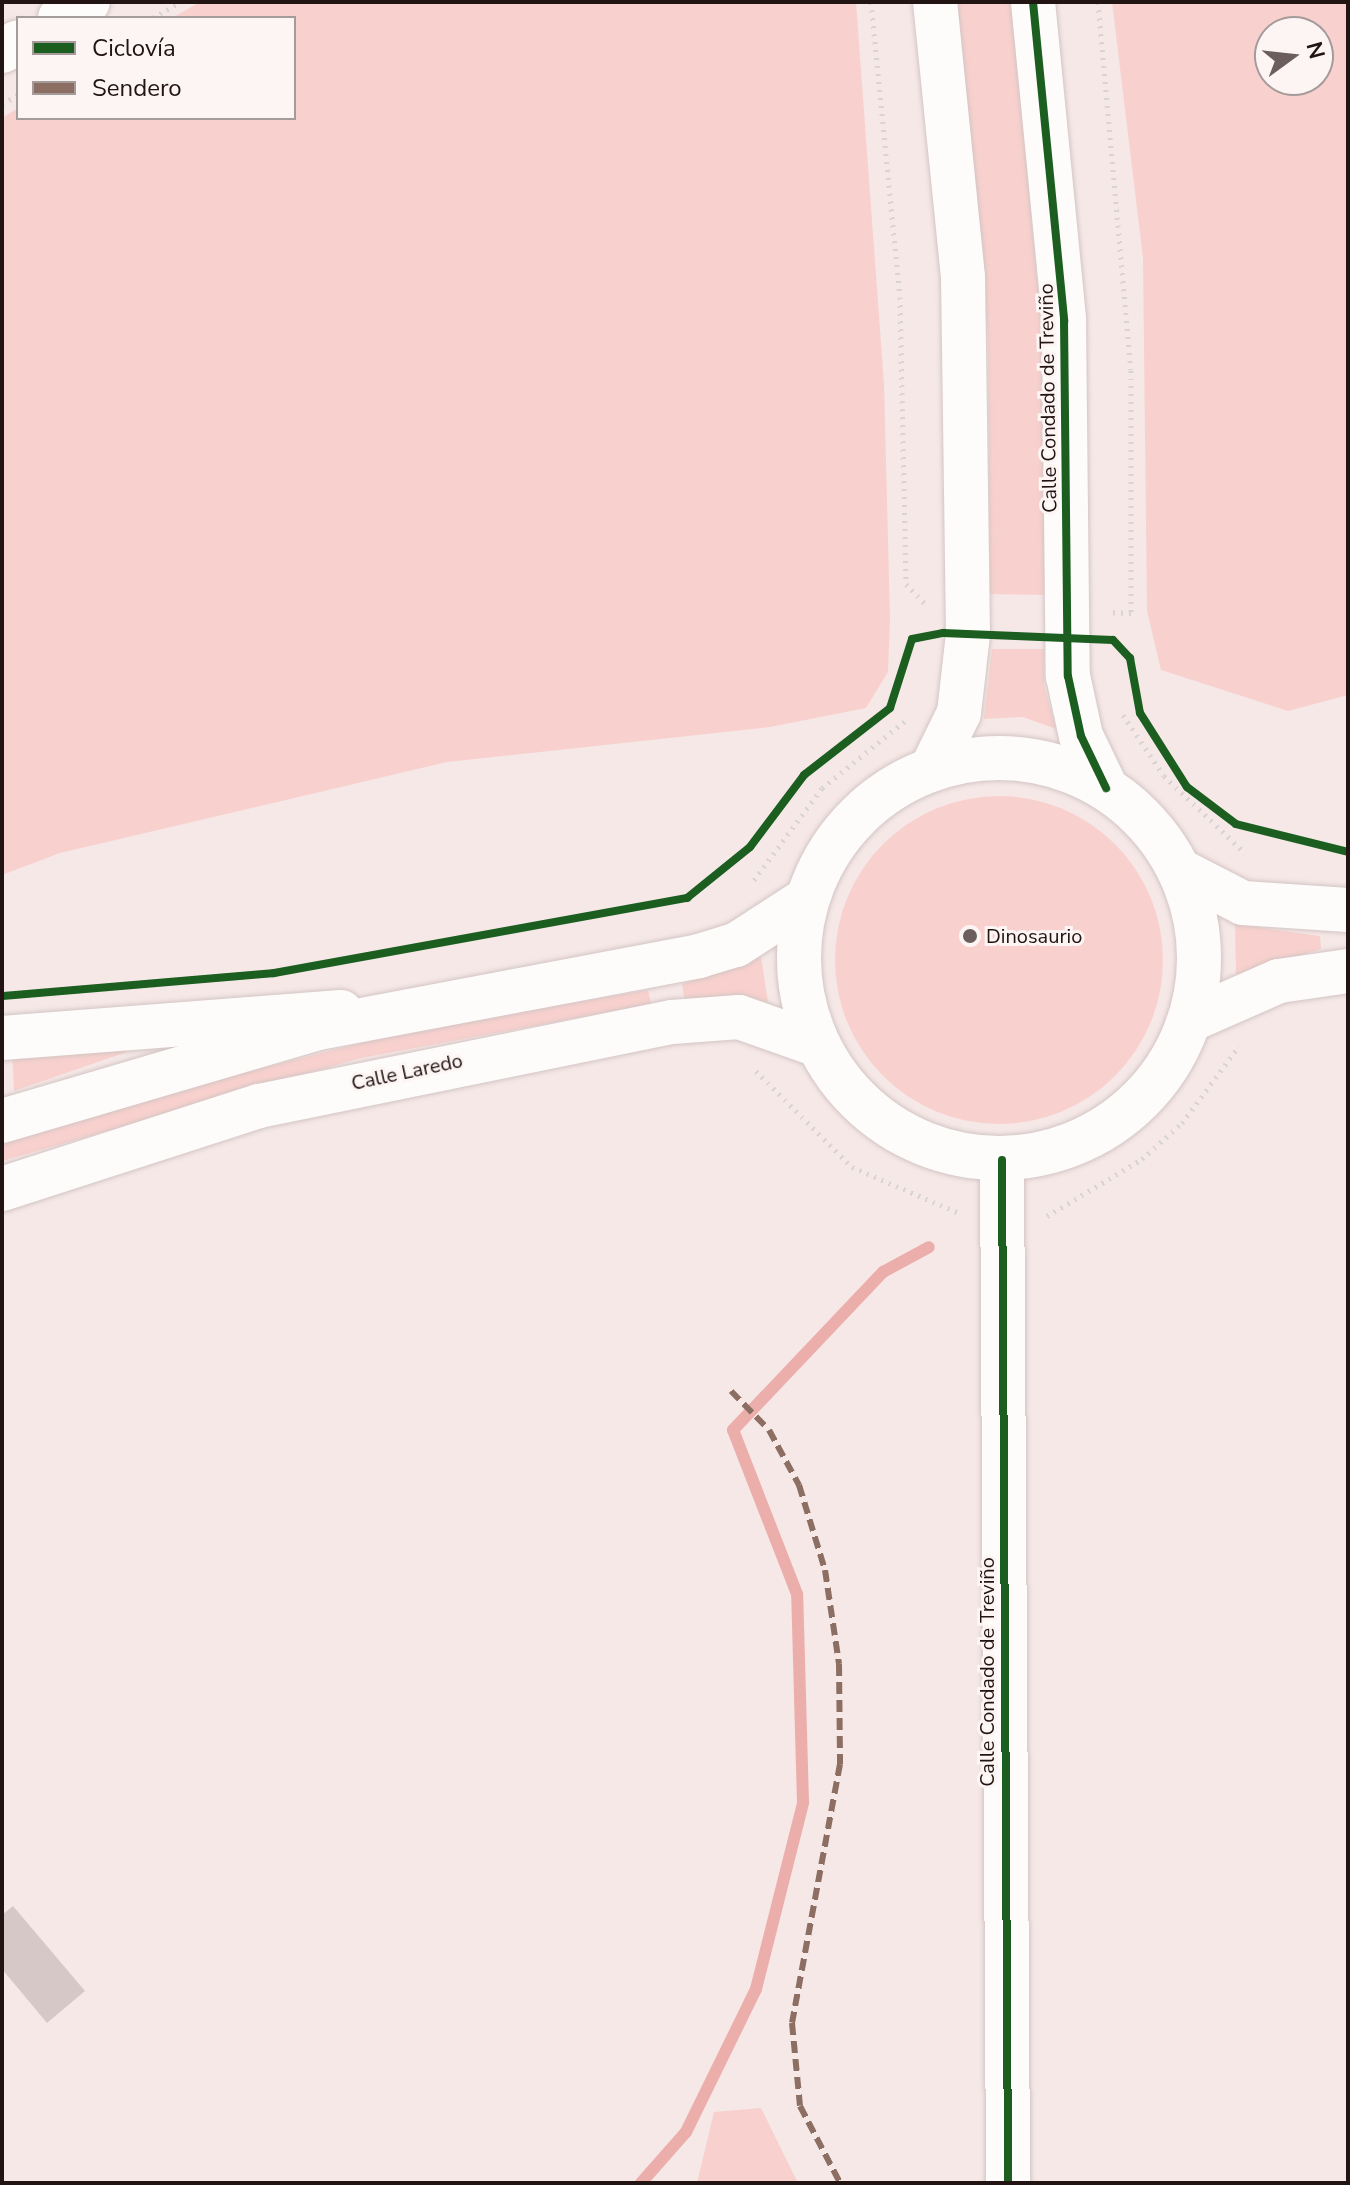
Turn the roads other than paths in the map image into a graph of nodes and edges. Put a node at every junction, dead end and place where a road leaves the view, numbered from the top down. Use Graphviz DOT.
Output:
graph roads {
  1 [pos="88,2"];
  2 [pos="935,2"];
  3 [pos="1033,2"];
  4 [pos="64,16"];
  5 [pos="932,768"];
  6 [pos="1106,788"];
  7 [pos="1179,870"];
  8 [pos="807,899"];
  9 [pos="1348,910"];
  10 [pos="1348,971"];
  11 [pos="403,1011"];
  12 [pos="1190,1020"];
  13 [pos="2,1038"];
  14 [pos="818,1045"];
  15 [pos="2,1121"];
  16 [pos="1002,1160"];
  17 [pos="2,1189"];
  18 [pos="1008,2183"];
  1 -- 4 [label="main road"];
  2 -- 5 [label="main road"];
  3 -- 6 [label="main road, Calle Condado de Treviño"];
  5 -- 6 [label="main road"];
  5 -- 8 [label="main road"];
  6 -- 7 [label="main road"];
  7 -- 9 [label="main road"];
  7 -- 12 [label="main road"];
  8 -- 11 [label="main road"];
  8 -- 14 [label="main road"];
  10 -- 12 [label="main road"];
  11 -- 13 [label="main road"];
  11 -- 15 [label="main road"];
  12 -- 16 [label="main road"];
  14 -- 16 [label="main road"];
  14 -- 17 [label="main road, Calle Laredo"];
  16 -- 18 [label="main road, Calle Condado de Treviño"];
}
